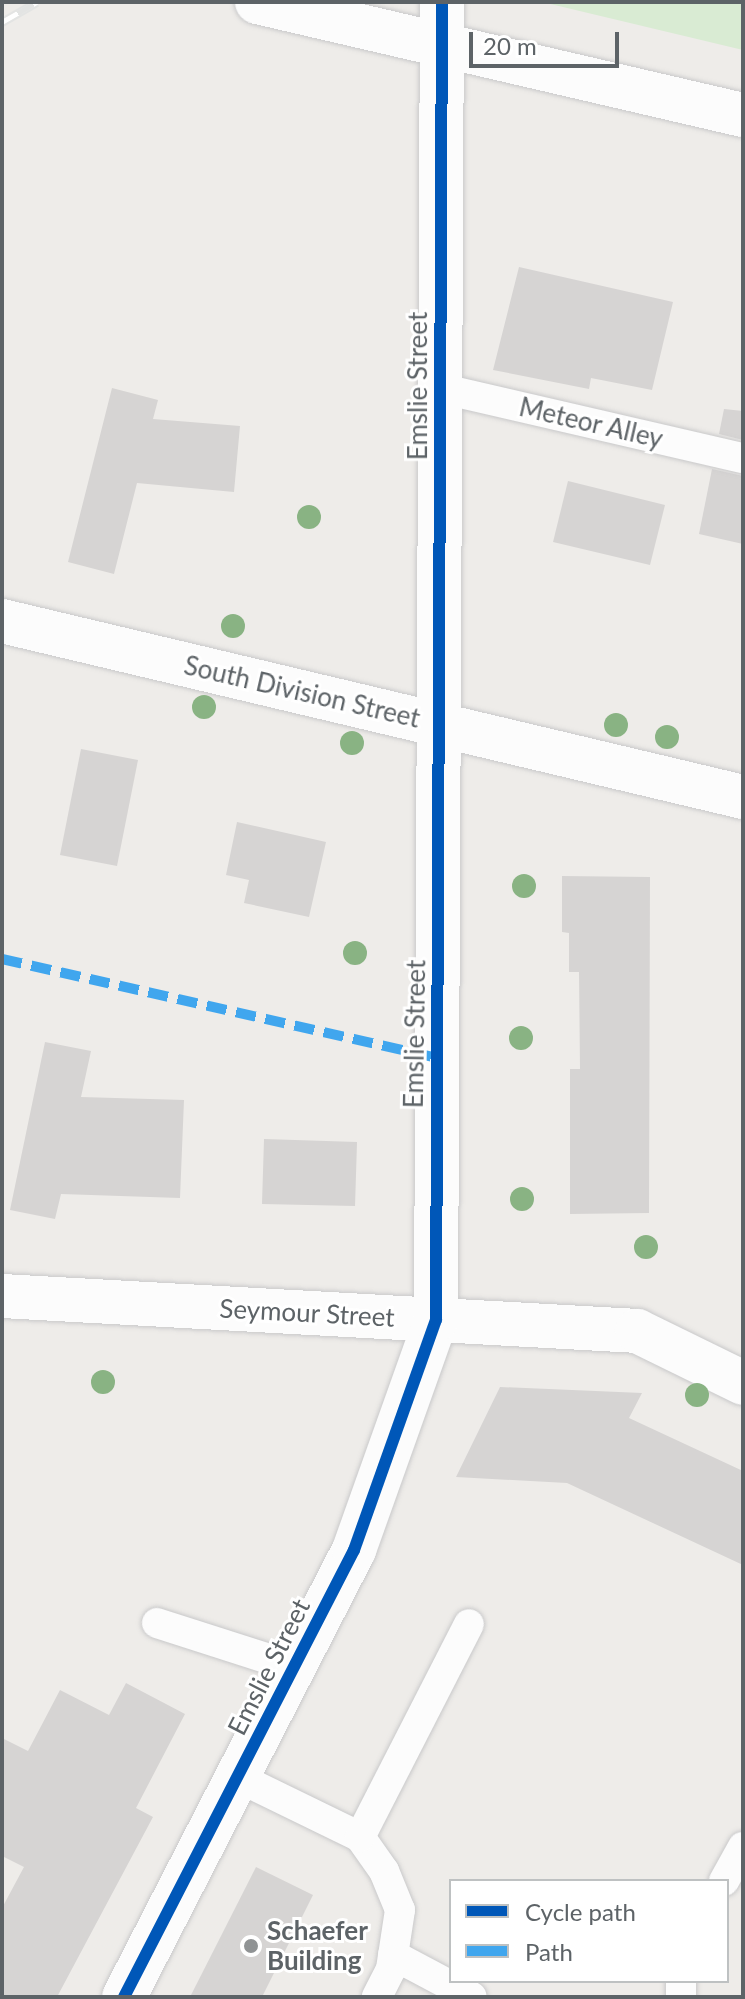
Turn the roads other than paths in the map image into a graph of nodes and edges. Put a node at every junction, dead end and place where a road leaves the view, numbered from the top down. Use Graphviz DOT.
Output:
graph roads {
  1 [pos="257,2"];
  2 [pos="442,2"];
  3 [pos="441,47"];
  4 [pos="743,115"];
  5 [pos="439,388"];
  6 [pos="743,458"];
  7 [pos="2,621"];
  8 [pos="440,725"];
  9 [pos="743,797"];
  10 [pos="2,1296"];
  11 [pos="436,1320"];
  12 [pos="743,1383"];
  13 [pos="157,1623"];
  14 [pos="469,1624"];
  15 [pos="294,1667"];
  16 [pos="237,1777"];
  17 [pos="360,1837"];
  18 [pos="743,1847"];
  19 [pos="725,1879"];
  20 [pos="393,1955"];
  21 [pos="124,1997"];
  22 [pos="377,1997"];
  23 [pos="472,1997"];
  1 -- 3 [label="street"];
  2 -- 3 [label="street, Emslie Street"];
  3 -- 4 [label="street"];
  3 -- 5 [label="street, Emslie Street"];
  5 -- 6 [label="lane, Meteor Alley"];
  5 -- 8 [label="street, Emslie Street"];
  7 -- 8 [label="street, South Division Street"];
  8 -- 9 [label="street, South Division Street"];
  8 -- 11 [label="street, Emslie Street"];
  10 -- 11 [label="street, Seymour Street"];
  11 -- 12 [label="street, Seymour Street"];
  11 -- 15 [label="street, Emslie Street"];
  13 -- 15 [label="lane"];
  14 -- 17 [label="lane"];
  15 -- 16 [label="street, Emslie Street"];
  16 -- 17 [label="lane"];
  16 -- 21 [label="street, Emslie Street"];
  17 -- 20 [label="lane"];
  18 -- 19 [label="lane"];
  20 -- 22 [label="lane"];
  20 -- 23 [label="lane"];
}
